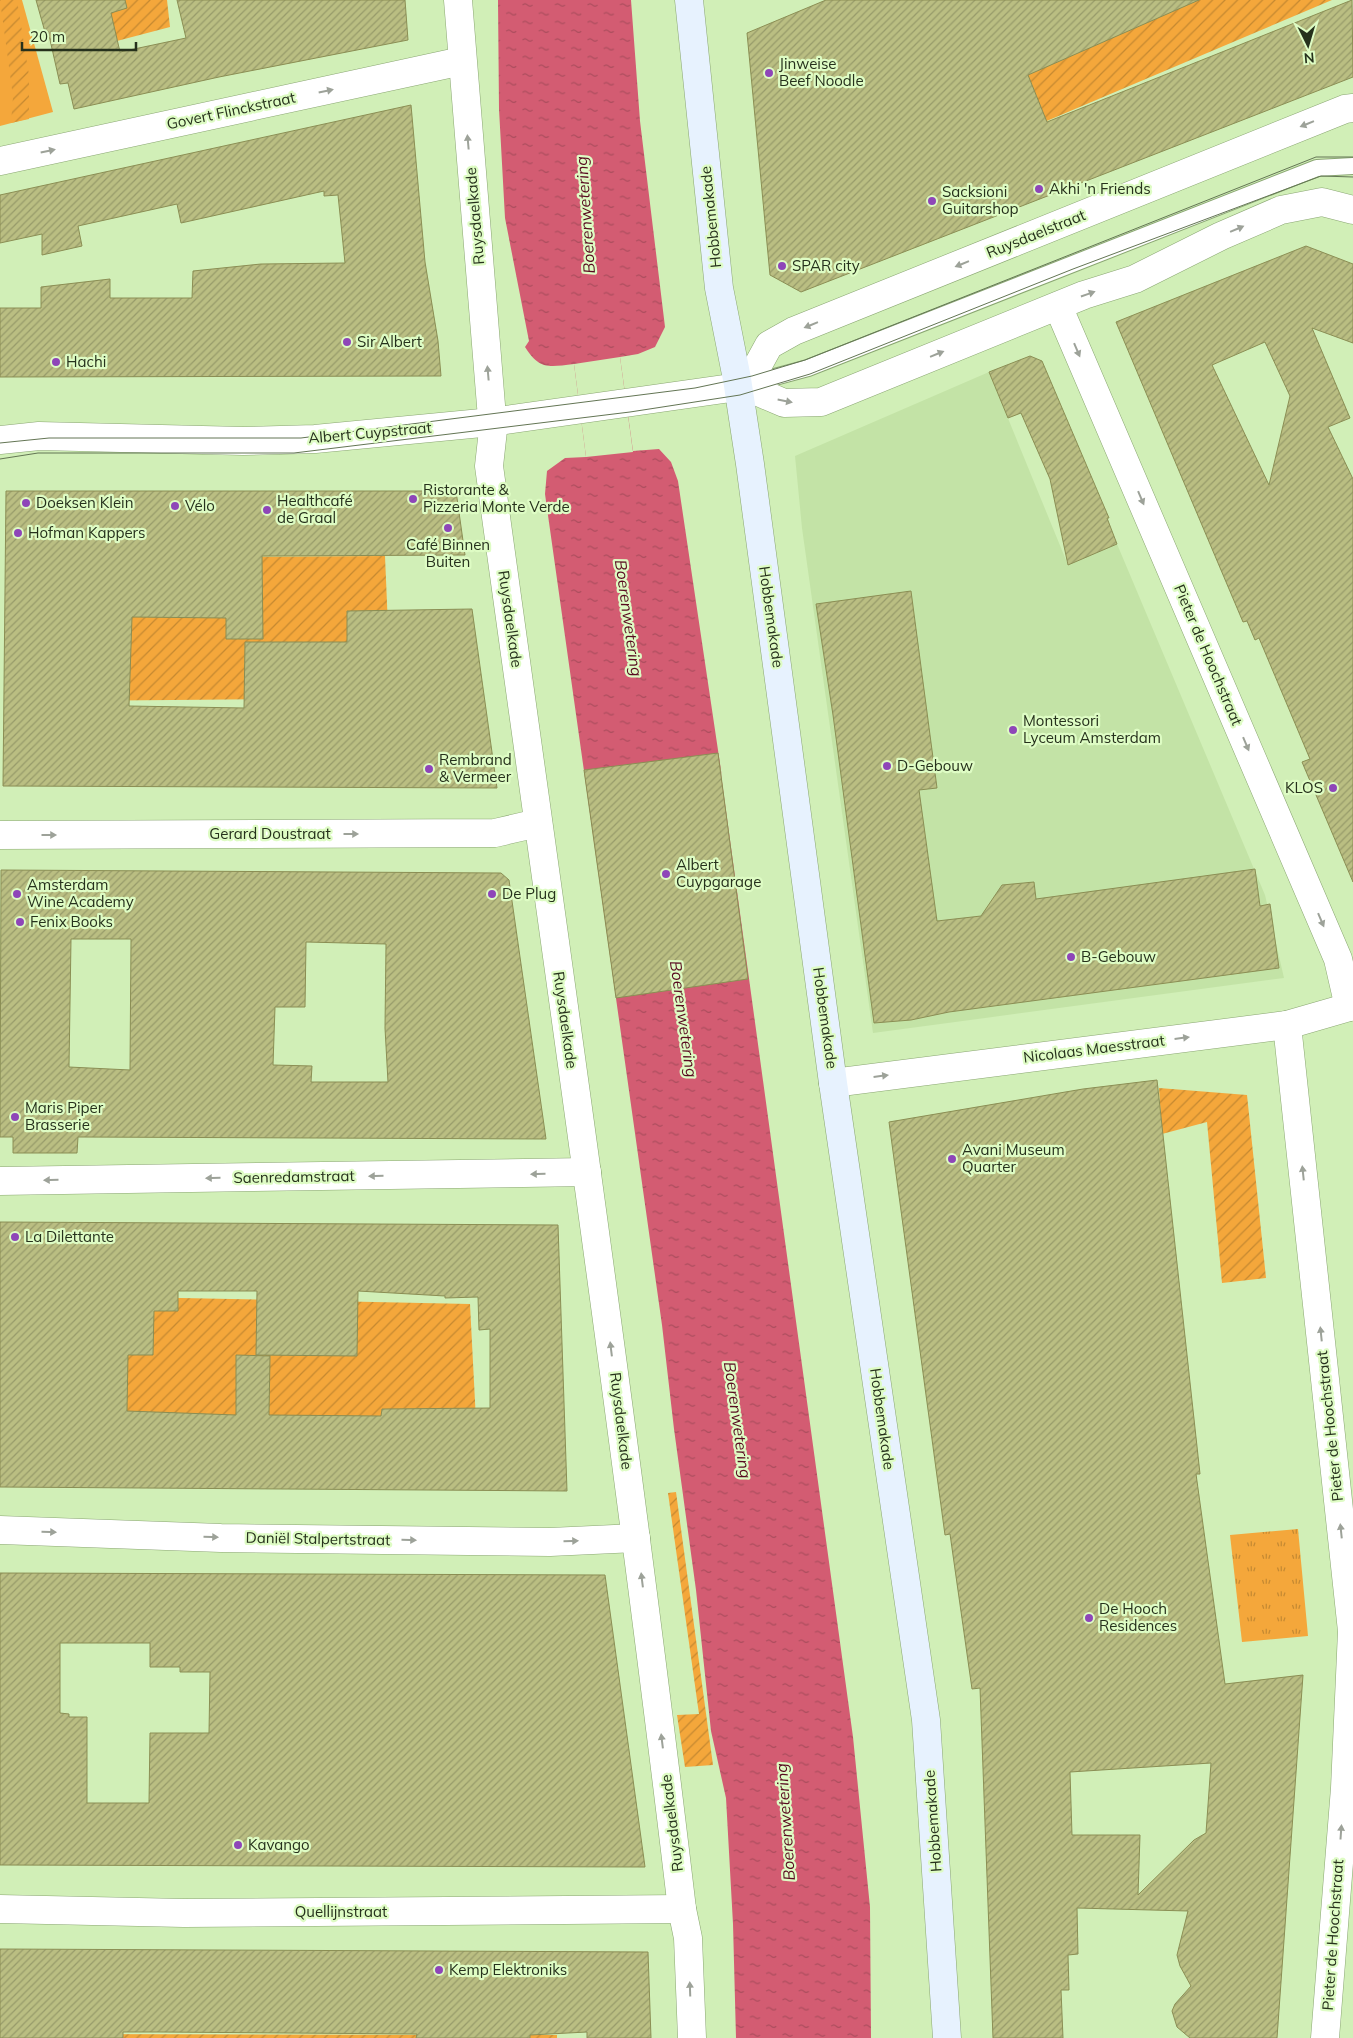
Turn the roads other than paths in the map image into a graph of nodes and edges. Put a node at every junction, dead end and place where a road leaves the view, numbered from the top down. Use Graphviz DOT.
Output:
graph roads {
  1 [pos="458,0"];
  2 [pos="690,0"];
  3 [pos="462,61"];
  4 [pos="1353,108"];
  5 [pos="0,161"];
  6 [pos="1353,166"];
  7 [pos="1353,210"];
  8 [pos="1058,306"];
  9 [pos="738,387"];
  10 [pos="492,422"];
  11 [pos="0,440"];
  12 [pos="538,823"];
  13 [pos="0,835"];
  14 [pos="1351,1007"];
  15 [pos="1288,1025"];
  16 [pos="833,1083"];
  17 [pos="587,1172"];
  18 [pos="0,1181"];
  19 [pos="0,1530"];
  20 [pos="636,1538"];
  21 [pos="1353,1631"];
  22 [pos="0,1908"];
  23 [pos="682,1910"];
  24 [pos="692,2038"];
  25 [pos="947,2038"];
  26 [pos="1325,2038"];
  1 -- 3 [label="street, Ruysdaelkade"];
  2 -- 9 [label="main road, Hobbemakade"];
  5 -- 3 [label="street, Govert Flinckstraat, one-way"];
  10 -- 3 [label="street, Ruysdaelkade, one-way"];
  4 -- 9 [label="street, Ruysdaelstraat, one-way"];
  6 -- 9 [label="lane"];
  8 -- 7 [label="street, one-way"];
  9 -- 8 [label="street, one-way"];
  8 -- 14 [label="street, Pieter de Hoochstraat, one-way"];
  9 -- 10 [label="street, Albert Cuypstraat"];
  9 -- 16 [label="main road, Hobbemakade"];
  10 -- 11 [label="street, Albert Cuypstraat"];
  10 -- 12 [label="street, Ruysdaelkade"];
  13 -- 12 [label="street, Gerard Doustraat, one-way"];
  12 -- 17 [label="street, Ruysdaelkade"];
  14 -- 15 [label="street, Nicolaas Maesstraat"];
  16 -- 15 [label="street, Nicolaas Maesstraat, one-way"];
  21 -- 15 [label="street, Pieter de Hoochstraat, one-way"];
  16 -- 25 [label="main road, Hobbemakade"];
  17 -- 18 [label="street, Saenredamstraat, one-way"];
  20 -- 17 [label="street, Ruysdaelkade, one-way"];
  19 -- 20 [label="street, Daniël Stalpertstraat, one-way"];
  23 -- 20 [label="street, Ruysdaelkade, one-way"];
  26 -- 21 [label="street, Pieter de Hoochstraat, one-way"];
  22 -- 23 [label="street, Quellijnstraat"];
  24 -- 23 [label="street, Ruysdaelkade, one-way"];
}
